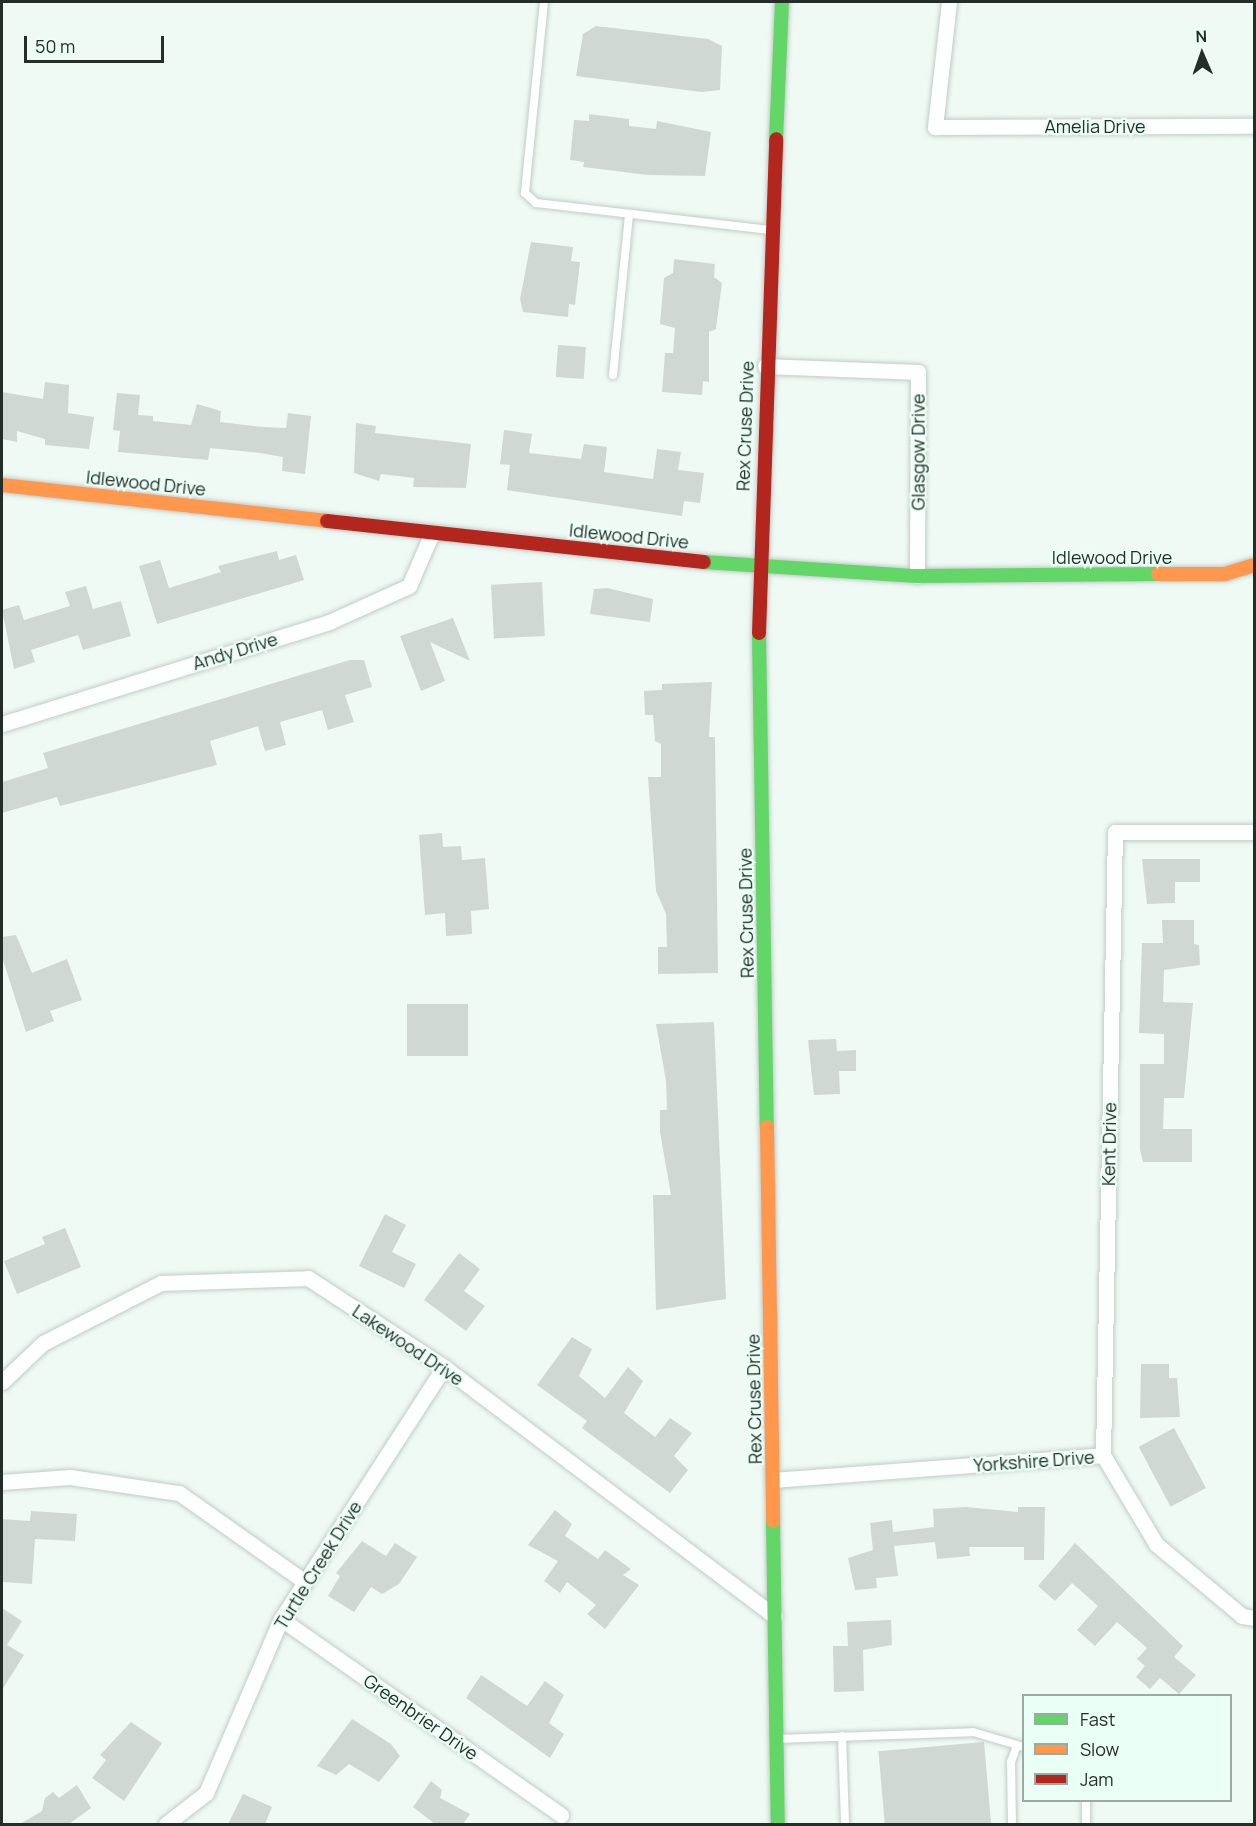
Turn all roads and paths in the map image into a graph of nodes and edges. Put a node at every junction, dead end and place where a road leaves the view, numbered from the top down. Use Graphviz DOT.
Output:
graph roads {
  1 [pos="544,2"];
  2 [pos="782,2"];
  3 [pos="949,2"];
  4 [pos="1254,126"];
  5 [pos="629,214"];
  6 [pos="771,230"];
  7 [pos="765,366"];
  8 [pos="613,375"];
  9 [pos="2,485"];
  10 [pos="432,533"];
  11 [pos="1254,565"];
  12 [pos="758,568"];
  13 [pos="917,576"];
  14 [pos="2,724"];
  15 [pos="1254,832"];
  16 [pos="444,1367"];
  17 [pos="2,1382"];
  18 [pos="1103,1455"];
  19 [pos="773,1480"];
  20 [pos="2,1482"];
  21 [pos="305,1582"];
  22 [pos="776,1616"];
  23 [pos="1254,1618"];
  24 [pos="281,1619"];
  25 [pos="842,1736"];
  26 [pos="777,1739"];
  27 [pos="1020,1747"];
  28 [pos="1086,1802"];
  29 [pos="561,1815"];
  30 [pos="166,1824"];
  31 [pos="778,1824"];
  32 [pos="845,1824"];
  33 [pos="1012,1824"];
  34 [pos="1086,1824"];
  1 -- 5 [label="lane"];
  2 -- 6 [label="street, Rex Cruse Drive"];
  3 -- 4 [label="street, Amelia Drive"];
  5 -- 6 [label="lane"];
  5 -- 8 [label="lane"];
  6 -- 7 [label="street, Rex Cruse Drive"];
  7 -- 12 [label="street, Rex Cruse Drive"];
  7 -- 13 [label="street, Glasgow Drive"];
  9 -- 10 [label="street, Idlewood Drive"];
  10 -- 12 [label="street, Idlewood Drive"];
  10 -- 14 [label="street, Andy Drive"];
  11 -- 13 [label="street, Idlewood Drive"];
  12 -- 13 [label="street, Idlewood Drive"];
  12 -- 19 [label="street, Rex Cruse Drive"];
  15 -- 18 [label="street, Kent Drive"];
  16 -- 17 [label="street, Lakewood Drive"];
  16 -- 21 [label="street, Turtle Creek Drive"];
  16 -- 22 [label="street, Lakewood Drive"];
  18 -- 19 [label="street, Yorkshire Drive"];
  18 -- 23 [label="street, Yorkshire Drive"];
  19 -- 22 [label="street, Rex Cruse Drive"];
  20 -- 21 [label="street"];
  21 -- 24 [label="street, Turtle Creek Drive"];
  22 -- 26 [label="street, Rex Cruse Drive"];
  24 -- 29 [label="street, Greenbrier Drive"];
  24 -- 30 [label="street, Turtle Creek Drive"];
  25 -- 26 [label="lane"];
  25 -- 27 [label="lane"];
  25 -- 32 [label="lane"];
  26 -- 31 [label="street, Rex Cruse Drive"];
  27 -- 33 [label="lane"];
  28 -- 34 [label="lane"];
}
